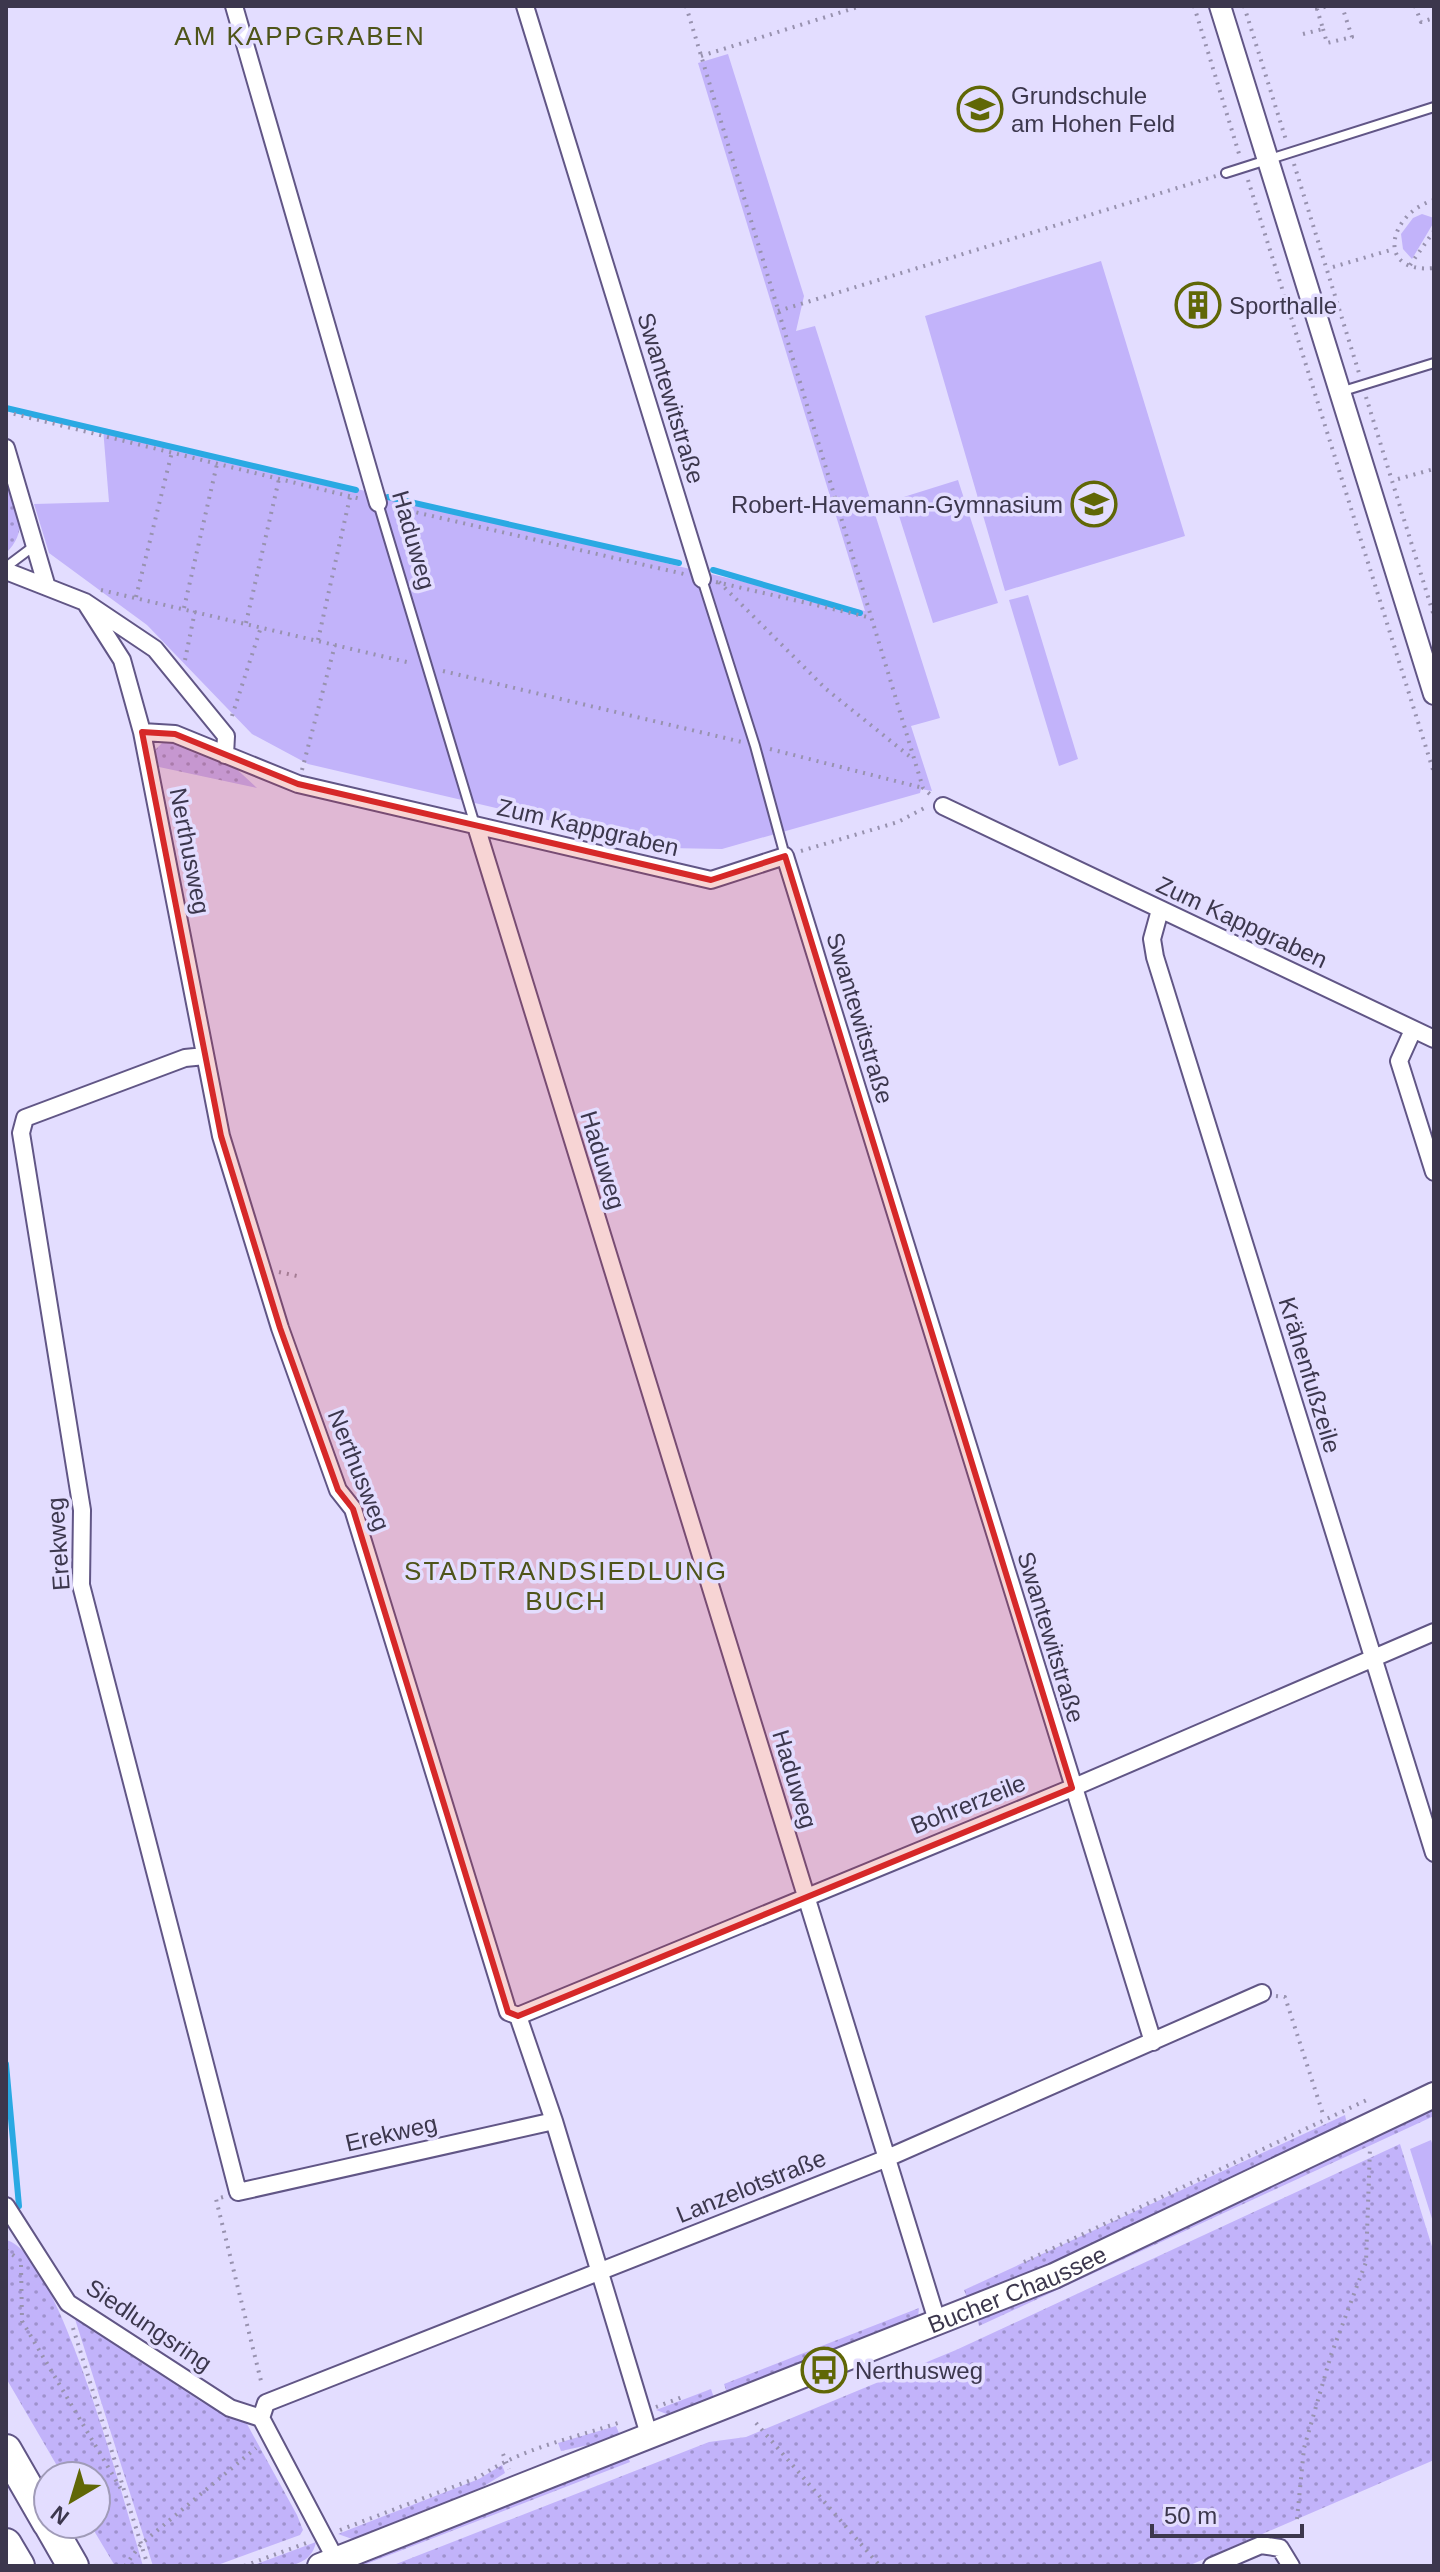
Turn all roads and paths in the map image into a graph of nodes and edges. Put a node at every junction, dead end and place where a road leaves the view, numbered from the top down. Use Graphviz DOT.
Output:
graph roads {
  1 [pos="234,6"];
  2 [pos="525,6"];
  3 [pos="686,6"];
  4 [pos="861,6"];
  5 [pos="1194,6"];
  6 [pos="1220,6"];
  7 [pos="1244,6"];
  8 [pos="1328,6"];
  9 [pos="1342,6"];
  10 [pos="1415,6"];
  11 [pos="1317,8"];
  12 [pos="1434,18"];
  13 [pos="1323,29"];
  14 [pos="1303,34"];
  15 [pos="701,56"];
  16 [pos="1434,107"];
  17 [pos="1290,152"];
  18 [pos="1267,160"];
  19 [pos="1243,167"];
  20 [pos="1226,173"];
  21 [pos="1434,200"];
  22 [pos="1434,231"];
  23 [pos="1394,249"];
  24 [pos="1410,266"];
  25 [pos="1333,267"];
  26 [pos="1434,268"];
  27 [pos="778,311"];
  28 [pos="1434,363"];
  29 [pos="1362,385"];
  30 [pos="1340,392"];
  31 [pos="6,412"];
  32 [pos="6,448"];
  33 [pos="172,452"];
  34 [pos="217,464"];
  35 [pos="1434,469"];
  36 [pos="279,479"];
  37 [pos="1398,479"];
  38 [pos="350,497"];
  39 [pos="378,503"];
  40 [pos="34,546"];
  41 [pos="6,569"];
  42 [pos="711,580"];
  43 [pos="46,584"];
  44 [pos="87,595"];
  45 [pos="136,597"];
  46 [pos="184,608"];
  47 [pos="195,611"];
  48 [pos="1434,616"];
  49 [pos="872,618"];
  50 [pos="246,623"];
  51 [pos="261,627"];
  52 [pos="318,640"];
  53 [pos="335,645"];
  54 [pos="155,649"];
  55 [pos="122,660"];
  56 [pos="426,666"];
  57 [pos="181,677"];
  58 [pos="1434,694"];
  59 [pos="142,732"];
  60 [pos="226,736"];
  61 [pos="1434,740"];
  62 [pos="1424,743"];
  63 [pos="755,746"];
  64 [pos="225,755"];
  65 [pos="915,761"];
  66 [pos="1434,773"];
  67 [pos="298,784"];
  68 [pos="923,788"];
  69 [pos="940,803"];
  70 [pos="476,826"];
  71 [pos="785,856"];
  72 [pos="1160,910"];
  73 [pos="1413,1030"];
  74 [pos="1434,1039"];
  75 [pos="205,1056"];
  76 [pos="1434,1172"];
  77 [pos="1434,1632"];
  78 [pos="1374,1658"];
  79 [pos="1072,1788"];
  80 [pos="1434,1853"];
  81 [pos="806,1896"];
  82 [pos="1262,1993"];
  83 [pos="518,2016"];
  84 [pos="1153,2042"];
  85 [pos="1434,2095"];
  86 [pos="1373,2098"];
  87 [pos="1323,2114"];
  88 [pos="554,2121"];
  89 [pos="1370,2148"];
  90 [pos="885,2159"];
  91 [pos="238,2192"];
  92 [pos="6,2206"];
  93 [pos="21,2263"];
  94 [pos="1019,2264"];
  95 [pos="600,2271"];
  96 [pos="68,2303"];
  97 [pos="938,2324"];
  98 [pos="686,2396"];
  99 [pos="264,2410"];
  100 [pos="642,2413"];
  101 [pos="756,2423"];
  102 [pos="650,2438"];
  103 [pos="261,2444"];
  104 [pos="6,2450"];
  105 [pos="503,2454"];
  106 [pos="505,2460"];
  107 [pos="509,2469"];
  108 [pos="122,2491"];
  109 [pos="32,2495"];
  110 [pos="1297,2519"];
  111 [pos="325,2536"];
  112 [pos="58,2540"];
  113 [pos="6,2544"];
  114 [pos="141,2544"];
  115 [pos="328,2563"];
  116 [pos="19,2566"];
  117 [pos="73,2566"];
  118 [pos="125,2566"];
  119 [pos="148,2566"];
  120 [pos="244,2566"];
  121 [pos="880,2566"];
  122 [pos="1212,2566"];
  123 [pos="1291,2566"];
  1 -- 39 [label="street, Haduweg"];
  2 -- 42 [label="street, Swantewitstraße"];
  3 -- 15 [label="path"];
  4 -- 15 [label="path"];
  5 -- 19 [label="path"];
  6 -- 18 [label="street"];
  7 -- 17 [label="path"];
  8 -- 11 [label="path"];
  9 -- 13 [label="path"];
  10 -- 12 [label="path"];
  11 -- 13 [label="path"];
  13 -- 14 [label="path"];
  15 -- 27 [label="path"];
  16 -- 17 [label="lane"];
  17 -- 18 [label="lane"];
  17 -- 29 [label="path"];
  18 -- 19 [label="lane"];
  18 -- 30 [label="street"];
  19 -- 20 [label="lane"];
  19 -- 62 [label="path"];
  20 -- 27 [label="path"];
  21 -- 23 [label="path"];
  22 -- 24 [label="path"];
  23 -- 24 [label="path"];
  23 -- 25 [label="path"];
  24 -- 26 [label="path"];
  27 -- 49 [label="path"];
  28 -- 29 [label="lane"];
  29 -- 30 [label="lane"];
  29 -- 48 [label="path"];
  30 -- 58 [label="street"];
  31 -- 33 [label="path"];
  32 -- 40 [label="street"];
  33 -- 34 [label="path"];
  33 -- 45 [label="path"];
  34 -- 36 [label="path"];
  34 -- 46 [label="path"];
  35 -- 37 [label="path"];
  36 -- 38 [label="path"];
  36 -- 50 [label="path"];
  38 -- 39 [label="path"];
  38 -- 52 [label="path"];
  39 -- 42 [label="path"];
  39 -- 56 [label="lane, Haduweg"];
  40 -- 41 [label="lane"];
  40 -- 43 [label="street"];
  41 -- 43 [label="street"];
  42 -- 49 [label="path"];
  42 -- 63 [label="lane, Swantewitstraße"];
  42 -- 65 [label="path"];
  43 -- 44 [label="street"];
  44 -- 45 [label="path"];
  44 -- 54 [label="street"];
  44 -- 55 [label="street, Nerthusweg"];
  45 -- 46 [label="path"];
  46 -- 47 [label="path"];
  47 -- 50 [label="path"];
  47 -- 57 [label="path"];
  49 -- 65 [label="path"];
  50 -- 51 [label="path"];
  51 -- 52 [label="path"];
  51 -- 60 [label="path"];
  52 -- 53 [label="path"];
  53 -- 56 [label="path"];
  53 -- 67 [label="path"];
  54 -- 55 [label="street"];
  54 -- 57 [label="street"];
  55 -- 59 [label="street, Nerthusweg"];
  56 -- 63 [label="path"];
  56 -- 70 [label="lane, Haduweg"];
  57 -- 60 [label="street"];
  59 -- 64 [label="street, Zum Kappgraben"];
  59 -- 75 [label="street, Nerthusweg"];
  60 -- 64 [label="street"];
  61 -- 62 [label="path"];
  62 -- 66 [label="path"];
  63 -- 68 [label="path"];
  63 -- 71 [label="lane, Swantewitstraße"];
  64 -- 67 [label="street, Zum Kappgraben"];
  65 -- 68 [label="path"];
  67 -- 70 [label="street, Zum Kappgraben"];
  68 -- 69 [label="path"];
  69 -- 71 [label="path"];
  69 -- 72 [label="street, Zum Kappgraben"];
  70 -- 71 [label="street, Zum Kappgraben"];
  70 -- 81 [label="street, Haduweg"];
  71 -- 79 [label="street, Swantewitstraße"];
  72 -- 73 [label="street, Zum Kappgraben"];
  72 -- 78 [label="street, Krähenfußzeile"];
  73 -- 74 [label="street, Zum Kappgraben"];
  73 -- 76 [label="street"];
  75 -- 83 [label="street, Nerthusweg"];
  75 -- 91 [label="street, Erekweg"];
  77 -- 78 [label="street, Bohrerzeile"];
  78 -- 79 [label="street, Bohrerzeile"];
  78 -- 80 [label="street, Krähenfußzeile"];
  79 -- 81 [label="street, Bohrerzeile"];
  79 -- 84 [label="street, Swantewitstraße"];
  81 -- 83 [label="street, Bohrerzeile"];
  81 -- 90 [label="street, Haduweg"];
  82 -- 84 [label="street, Lanzelotstraße"];
  82 -- 87 [label="path"];
  83 -- 88 [label="street, Nerthusweg"];
  84 -- 90 [label="street, Lanzelotstraße"];
  85 -- 97 [label="main road, Bucher Chaussee"];
  86 -- 94 [label="path"];
  88 -- 91 [label="street, Erekweg"];
  88 -- 95 [label="street, Nerthusweg"];
  89 -- 110 [label="path"];
  90 -- 95 [label="street, Lanzelotstraße"];
  90 -- 97 [label="street, Haduweg"];
  91 -- 99 [label="path"];
  92 -- 96 [label="street, Siedlungsring"];
  93 -- 108 [label="path"];
  95 -- 99 [label="street, Lanzelotstraße"];
  95 -- 100 [label="street, Nerthusweg"];
  96 -- 99 [label="street, Siedlungsring"];
  96 -- 108 [label="path"];
  97 -- 102 [label="main road, Bucher Chaussee"];
  98 -- 100 [label="path"];
  99 -- 111 [label="street"];
  100 -- 102 [label="street, Nerthusweg"];
  100 -- 106 [label="path"];
  101 -- 121 [label="path"];
  102 -- 115 [label="main road, Bucher Chaussee"];
  103 -- 114 [label="path"];
  104 -- 109 [label="highway"];
  105 -- 106 [label="path"];
  106 -- 107 [label="path"];
  106 -- 111 [label="path"];
  108 -- 114 [label="path"];
  111 -- 115 [label="street"];
  111 -- 120 [label="path"];
  112 -- 117 [label="highway"];
  113 -- 116 [label="highway"];
  114 -- 118 [label="path"];
  114 -- 119 [label="path"];
  122 -- 123 [label="street"];
}
